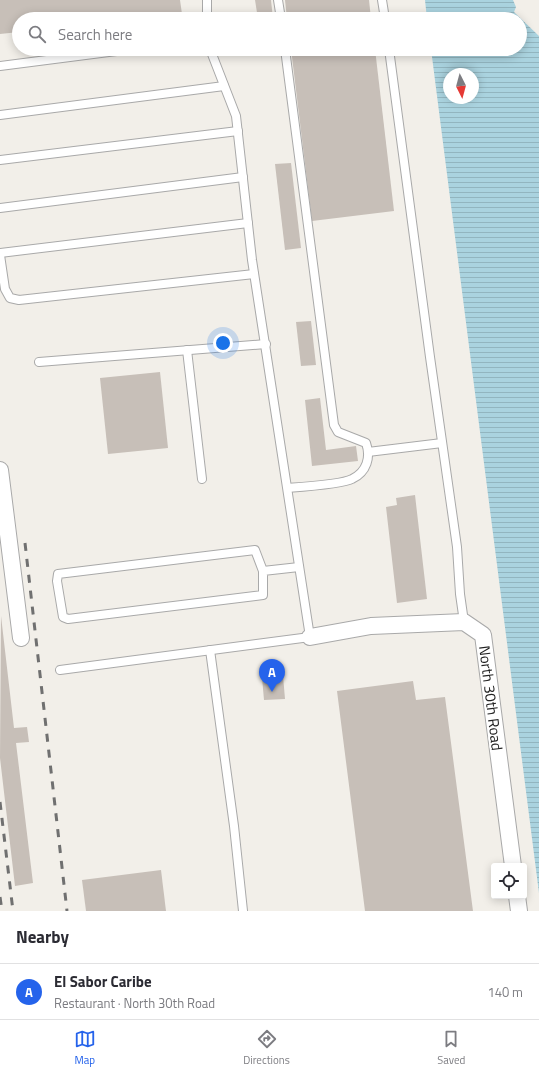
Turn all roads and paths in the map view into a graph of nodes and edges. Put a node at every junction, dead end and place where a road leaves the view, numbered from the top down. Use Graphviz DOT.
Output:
graph roads {
  1 [pos="207,0"];
  2 [pos="278,0"];
  3 [pos="382,0"];
  4 [pos="207,12"];
  5 [pos="280,12"];
  6 [pos="384,12"];
  7 [pos="78,56"];
  8 [pos="213,56"];
  9 [pos="286,56"];
  10 [pos="390,56"];
  11 [pos="0,66"];
  12 [pos="224,86"];
  13 [pos="0,115"];
  14 [pos="238,131"];
  15 [pos="0,160"];
  16 [pos="243,177"];
  17 [pos="0,208"];
  18 [pos="248,222"];
  19 [pos="0,254"];
  20 [pos="254,274"];
  21 [pos="266,344"];
  22 [pos="187,350"];
  23 [pos="39,362"];
  24 [pos="442,443"];
  25 [pos="368,452"];
  26 [pos="0,470"];
  27 [pos="202,479"];
  28 [pos="288,488"];
  29 [pos="299,567"];
  30 [pos="263,571"];
  31 [pos="464,622"];
  32 [pos="310,636"];
  33 [pos="21,638"];
  34 [pos="210,650"];
  35 [pos="60,670"];
  36 [pos="513,863"];
  37 [pos="517,899"];
  38 [pos="243,911"];
  39 [pos="519,911"];
  1 -- 4 [label="lane"];
  2 -- 5 [label="lane"];
  3 -- 6 [label="lane"];
  7 -- 11 [label="lane"];
  8 -- 12 [label="lane"];
  9 -- 25 [label="lane"];
  10 -- 24 [label="lane"];
  12 -- 13 [label="lane"];
  12 -- 14 [label="lane"];
  14 -- 15 [label="lane"];
  14 -- 16 [label="lane"];
  16 -- 17 [label="lane"];
  16 -- 18 [label="lane"];
  18 -- 19 [label="lane"];
  18 -- 20 [label="lane"];
  19 -- 20 [label="lane"];
  20 -- 21 [label="lane"];
  21 -- 22 [label="lane"];
  21 -- 28 [label="lane"];
  22 -- 23 [label="lane"];
  22 -- 27 [label="lane"];
  24 -- 25 [label="lane"];
  24 -- 31 [label="lane"];
  25 -- 28 [label="lane"];
  26 -- 33 [label="street"];
  28 -- 29 [label="lane"];
  29 -- 30 [label="lane"];
  29 -- 32 [label="lane"];
  30 -- 30 [label="lane"];
  31 -- 32 [label="street"];
  31 -- 36 [label="street, North 30th Road"];
  32 -- 34 [label="lane"];
  34 -- 35 [label="lane"];
  34 -- 38 [label="lane"];
  37 -- 39 [label="street"];
}
